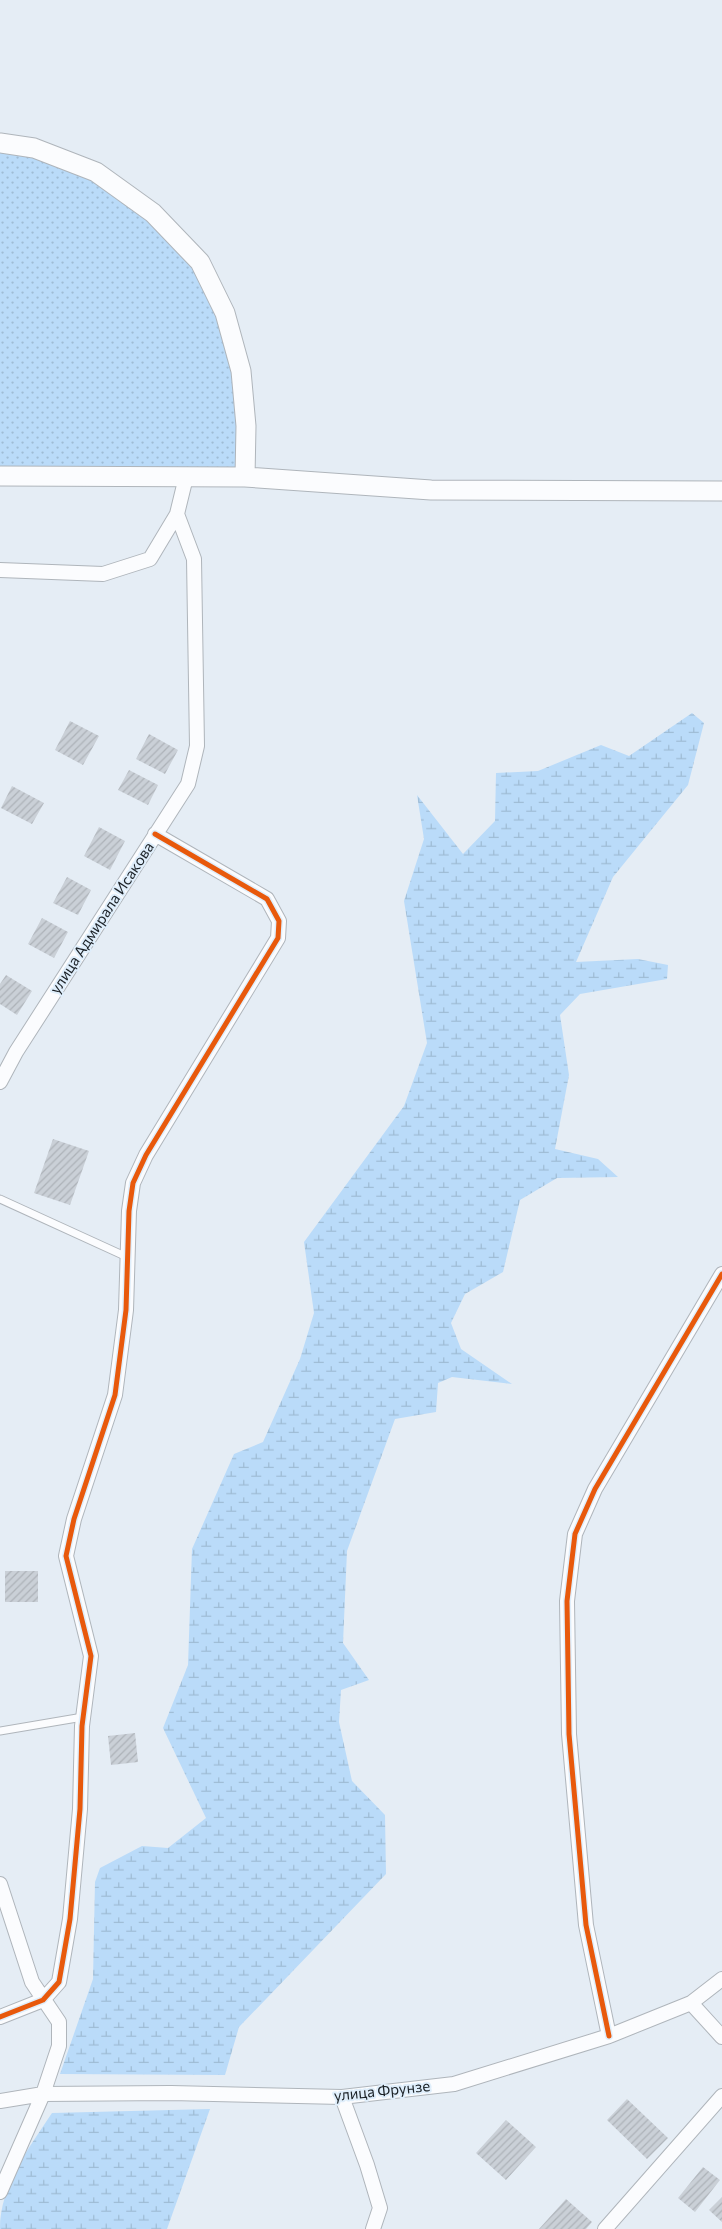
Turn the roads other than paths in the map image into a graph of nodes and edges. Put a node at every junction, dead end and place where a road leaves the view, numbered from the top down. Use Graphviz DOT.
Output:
graph roads {
  1 [pos="0,144"];
  2 [pos="0,476"];
  3 [pos="186,477"];
  4 [pos="245,477"];
  5 [pos="722,491"];
  6 [pos="178,514"];
  7 [pos="0,570"];
  8 [pos="155,834"];
  9 [pos="0,1082"];
  10 [pos="0,1199"];
  11 [pos="127,1257"];
  12 [pos="722,1274"];
  13 [pos="83,1717"];
  14 [pos="0,1731"];
  15 [pos="0,1884"];
  16 [pos="722,1979"];
  17 [pos="43,2000"];
  18 [pos="691,2003"];
  19 [pos="0,2017"];
  20 [pos="609,2036"];
  21 [pos="722,2037"];
  22 [pos="43,2094"];
  23 [pos="722,2096"];
  24 [pos="342,2097"];
  25 [pos="0,2102"];
  26 [pos="0,2192"];
  27 [pos="373,2229"];
  28 [pos="605,2229"];
  1 -- 4 [label="main road"];
  2 -- 3 [label="main road"];
  3 -- 4 [label="main road"];
  3 -- 6 [label="street"];
  4 -- 5 [label="main road"];
  6 -- 7 [label="street"];
  6 -- 8 [label="street, улица Адмирала Исакова"];
  8 -- 9 [label="street, улица Адмирала Исакова"];
  8 -- 11 [label="street"];
  10 -- 11 [label="lane"];
  11 -- 13 [label="street"];
  12 -- 20 [label="street"];
  13 -- 14 [label="lane"];
  13 -- 17 [label="street"];
  15 -- 17 [label="street"];
  16 -- 18 [label="street, улица Фрунзе"];
  17 -- 19 [label="street"];
  17 -- 22 [label="street"];
  18 -- 20 [label="street, улица Фрунзе"];
  18 -- 21 [label="street"];
  20 -- 24 [label="street, улица Фрунзе"];
  22 -- 24 [label="street, улица Фрунзе"];
  22 -- 25 [label="street, улица Фрунзе"];
  22 -- 26 [label="street"];
  23 -- 28 [label="street"];
  24 -- 27 [label="street"];
}
